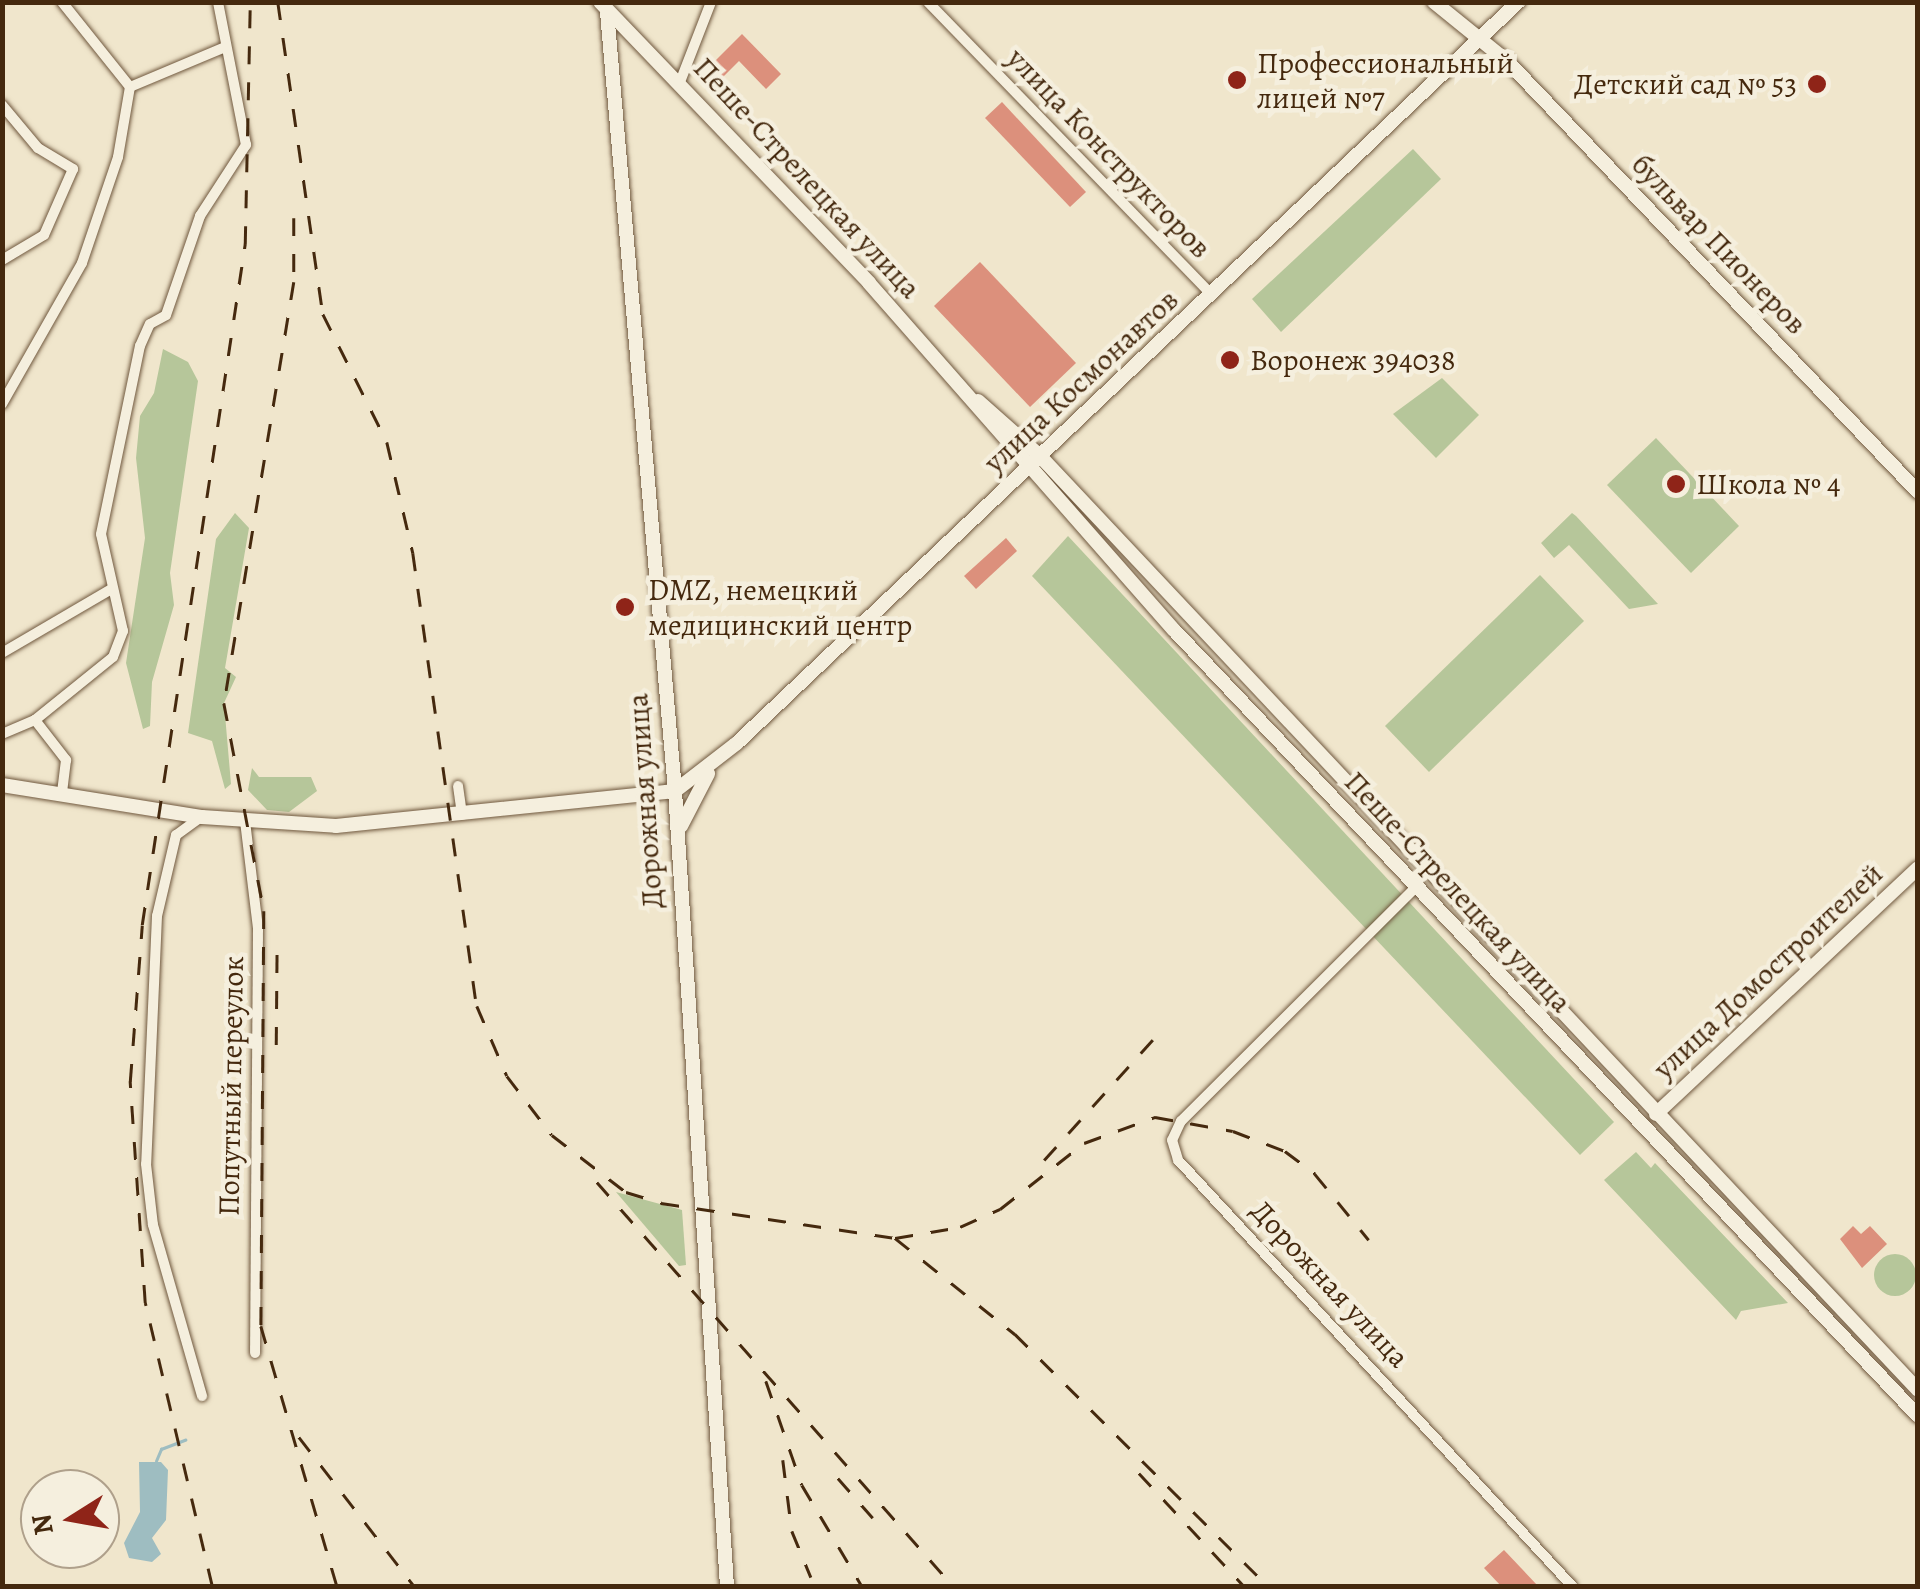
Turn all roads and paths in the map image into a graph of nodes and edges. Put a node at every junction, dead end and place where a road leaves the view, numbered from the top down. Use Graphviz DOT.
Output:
graph roads {
  1 [pos="62,2"];
  2 [pos="218,2"];
  3 [pos="711,2"];
  4 [pos="928,2"];
  5 [pos="1434,2"];
  6 [pos="1518,2"];
  7 [pos="603,7"];
  8 [pos="1477,41"];
  9 [pos="225,47"];
  10 [pos="680,82"];
  11 [pos="130,88"];
  12 [pos="2,105"];
  13 [pos="2,260"];
  14 [pos="1212,295"];
  15 [pos="970,395"];
  16 [pos="2,404"];
  17 [pos="1040,456"];
  18 [pos="1027,469"];
  19 [pos="1918,492"];
  20 [pos="110,590"];
  21 [pos="2,652"];
  22 [pos="35,720"];
  23 [pos="2,734"];
  24 [pos="714,764"];
  25 [pos="2,785"];
  26 [pos="458,786"];
  27 [pos="675,791"];
  28 [pos="62,794"];
  29 [pos="462,816"];
  30 [pos="202,817"];
  31 [pos="244,821"];
  32 [pos="677,836"];
  33 [pos="1918,868"];
  34 [pos="1416,887"];
  35 [pos="1656,1114"];
  36 [pos="256,1353"];
  37 [pos="1918,1390"];
  38 [pos="202,1396"];
  39 [pos="1918,1416"];
  40 [pos="728,1586"];
  41 [pos="1572,1586"];
  1 -- 11 [label="street"];
  2 -- 9 [label="street"];
  3 -- 10 [label="street"];
  4 -- 14 [label="street, улица Конструкторов"];
  5 -- 8 [label="street, бульвар Пионеров"];
  6 -- 8 [label="street, улица Космонавтов"];
  7 -- 10 [label="street, Пеше-Стрелецкая улица"];
  7 -- 27 [label="street, Дорожная улица"];
  8 -- 14 [label="street, улица Космонавтов"];
  8 -- 19 [label="street, бульвар Пионеров"];
  9 -- 11 [label="street"];
  9 -- 20 [label="street"];
  10 -- 15 [label="street, Пеше-Стрелецкая улица"];
  11 -- 16 [label="street"];
  12 -- 13 [label="street"];
  14 -- 17 [label="street, улица Космонавтов"];
  15 -- 17 [label="street, Пеше-Стрелецкая улица"];
  15 -- 18 [label="street, Пеше-Стрелецкая улица"];
  17 -- 18 [label="street, улица Космонавтов"];
  17 -- 35 [label="street, Пеше-Стрелецкая улица"];
  18 -- 24 [label="street, улица Космонавтов"];
  18 -- 34 [label="street, Пеше-Стрелецкая улица"];
  20 -- 21 [label="street"];
  20 -- 22 [label="street"];
  22 -- 23 [label="street"];
  22 -- 28 [label="street"];
  24 -- 27 [label="street, улица Космонавтов"];
  24 -- 32 [label="street"];
  25 -- 28 [label="street"];
  26 -- 29 [label="street"];
  27 -- 29 [label="street"];
  27 -- 32 [label="street, Дорожная улица"];
  28 -- 30 [label="street"];
  29 -- 31 [label="street"];
  30 -- 31 [label="street"];
  30 -- 38 [label="street"];
  31 -- 36 [label="street, Попутный переулок"];
  32 -- 40 [label="street, Дорожная улица"];
  33 -- 35 [label="street, улица Домостроителей"];
  34 -- 39 [label="street, Пеше-Стрелецкая улица"];
  34 -- 41 [label="street, Дорожная улица"];
  35 -- 37 [label="street, Пеше-Стрелецкая улица"];
}
